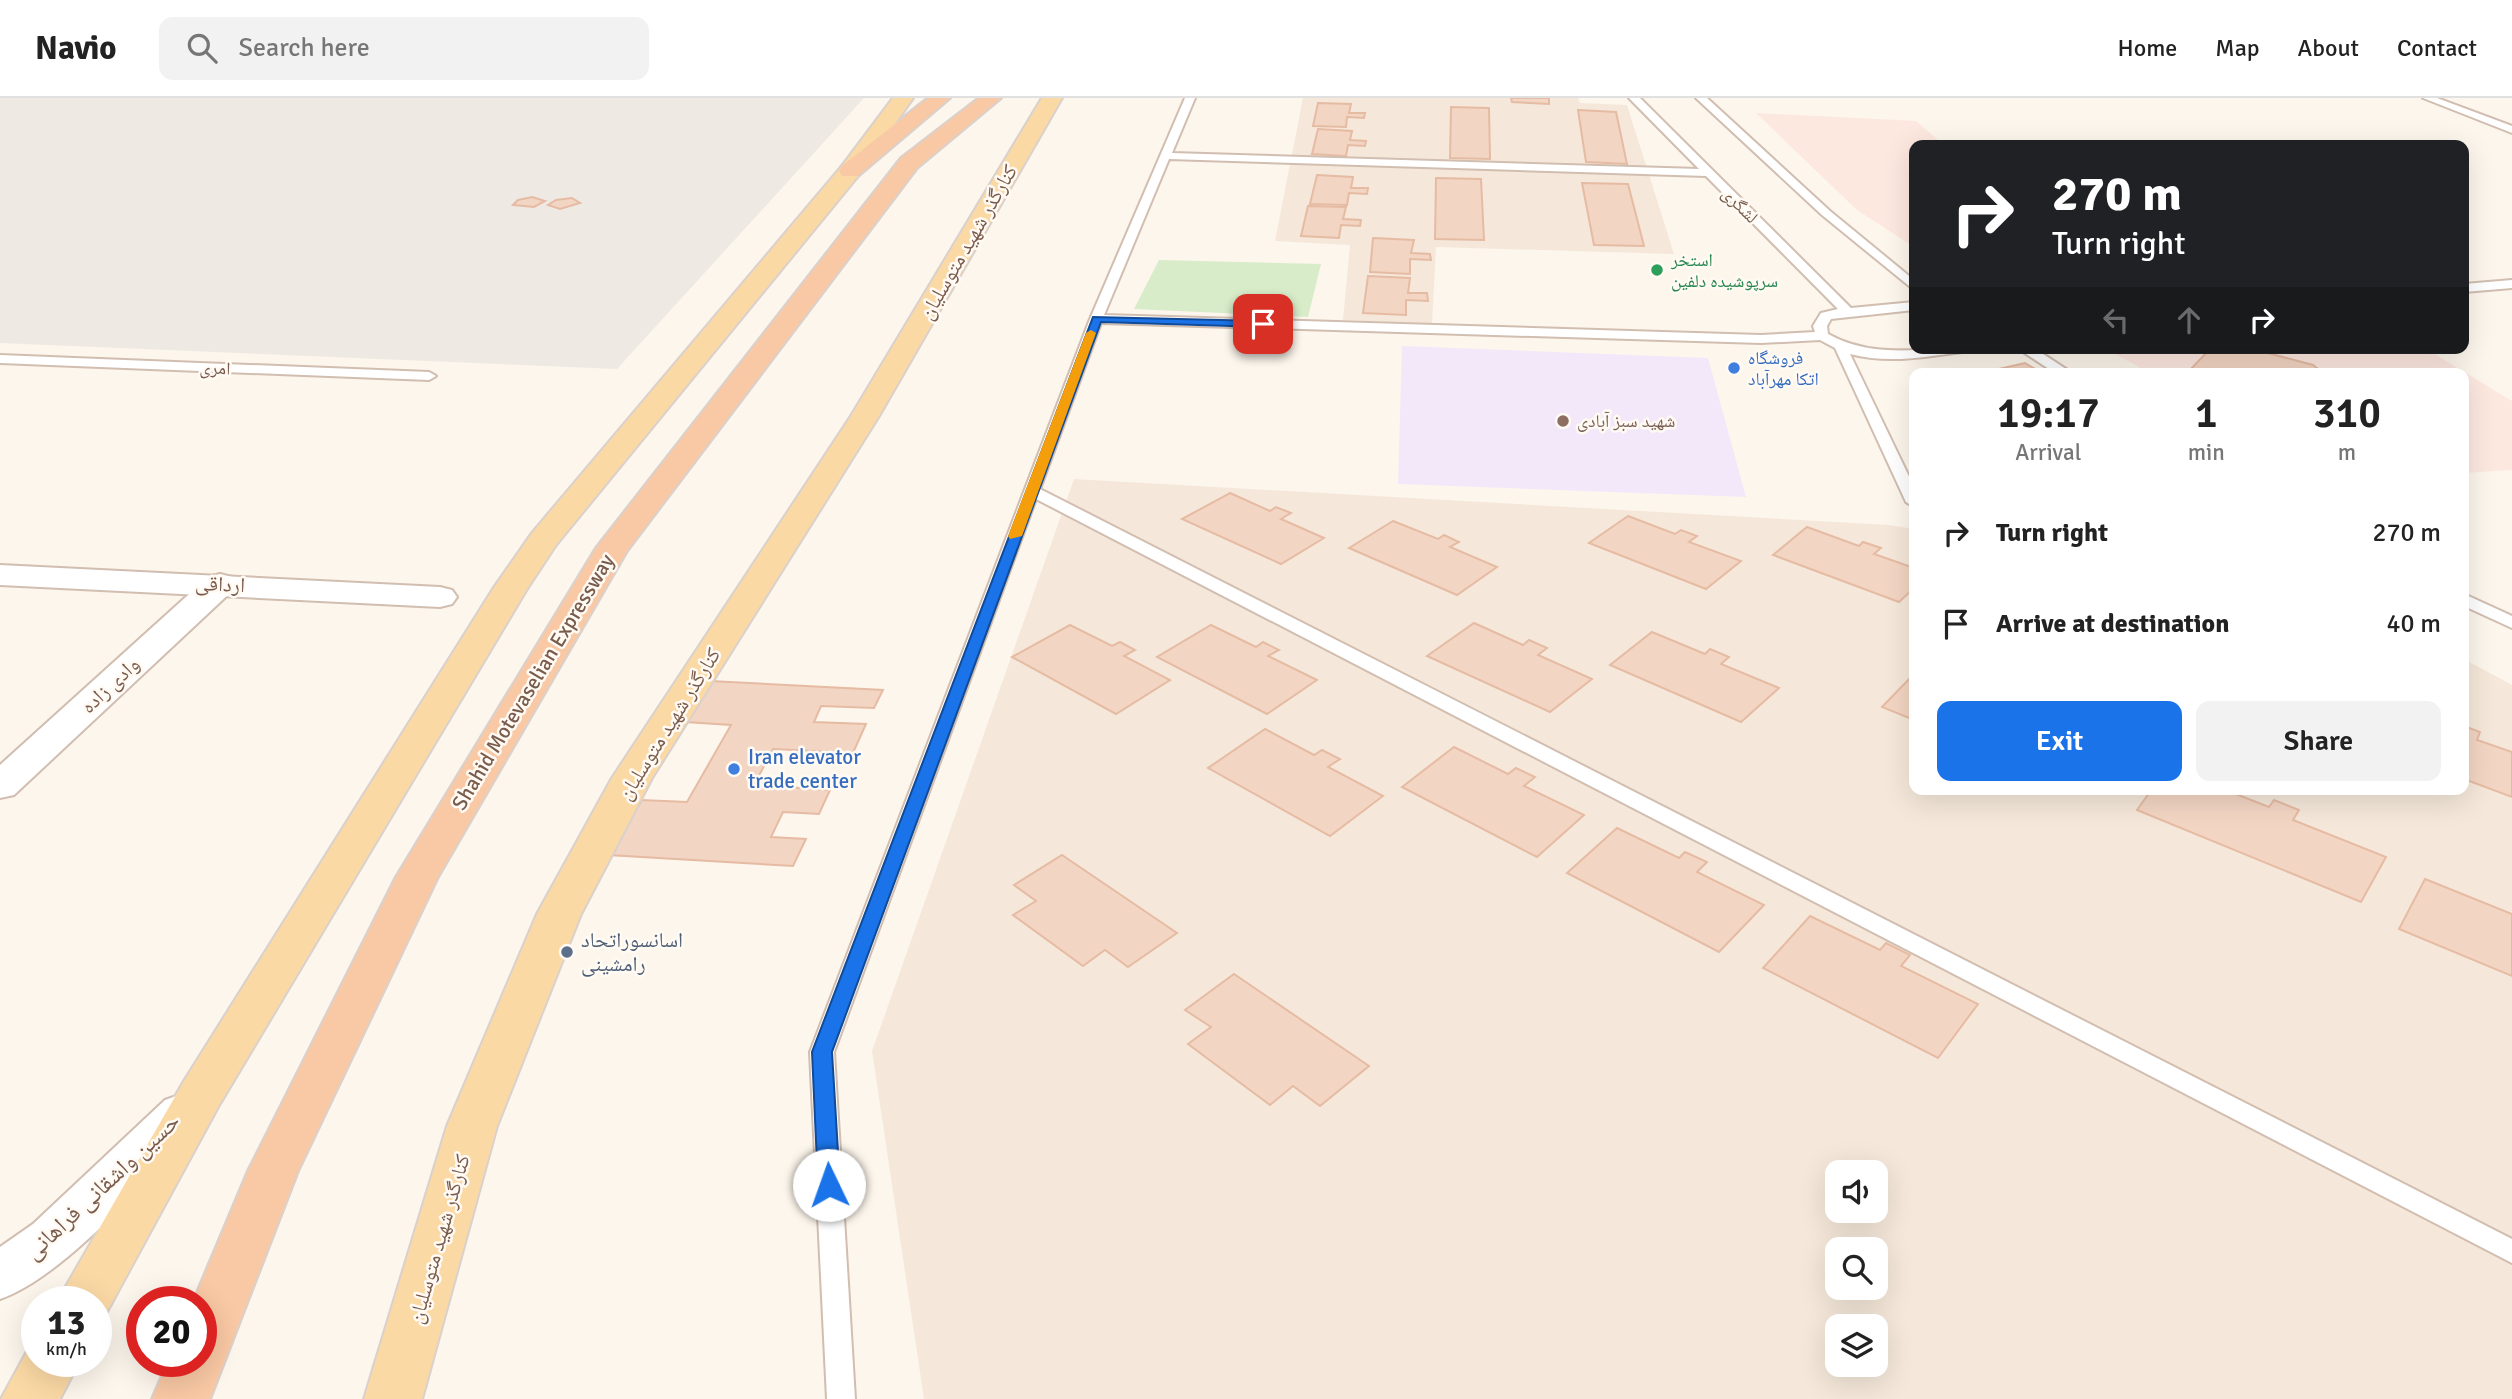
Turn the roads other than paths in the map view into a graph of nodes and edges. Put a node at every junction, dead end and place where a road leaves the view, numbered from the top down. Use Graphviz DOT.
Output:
graph roads {
  1 [pos="903,98"];
  2 [pos="940,98"];
  3 [pos="991,98"];
  4 [pos="1052,98"];
  5 [pos="1190,98"];
  6 [pos="1634,98"];
  7 [pos="1701,98"];
  8 [pos="2428,98"];
  9 [pos="2512,130"];
  10 [pos="1166,156"];
  11 [pos="850,171"];
  12 [pos="1709,173"];
  13 [pos="2512,271"];
  14 [pos="2469,274"];
  15 [pos="1909,282"];
  16 [pos="2512,284"];
  17 [pos="2469,288"];
  18 [pos="1909,306"];
  19 [pos="1848,312"];
  20 [pos="1096,319"];
  21 [pos="1822,336"];
  22 [pos="1841,349"];
  23 [pos="1909,353"];
  24 [pos="2034,354"];
  25 [pos="0,359"];
  26 [pos="2057,368"];
  27 [pos="429,376"];
  28 [pos="1032,491"];
  29 [pos="1909,492"];
  30 [pos="0,575"];
  31 [pos="220,584"];
  32 [pos="440,597"];
  33 [pos="2469,602"];
  34 [pos="2512,624"];
  35 [pos="0,786"];
  36 [pos="201,1094"];
  37 [pos="2512,1252"];
  38 [pos="0,1276"];
  39 [pos="93,1286"];
  40 [pos="217,1309"];
  41 [pos="42,1377"];
  42 [pos="190,1377"];
  43 [pos="30,1399"];
  44 [pos="181,1399"];
  45 [pos="393,1399"];
  46 [pos="841,1399"];
  1 -- 11 [label="main road"];
  2 -- 11 [label="highway"];
  3 -- 40 [label="highway, Shahid Motevaselian Expressway"];
  4 -- 45 [label="main road, کنارگذر شهید متوسلیان"];
  5 -- 10 [label="lane"];
  6 -- 12 [label="lane, لشگری"];
  7 -- 15 [label="lane"];
  8 -- 9 [label="lane"];
  10 -- 12 [label="lane"];
  10 -- 20 [label="lane"];
  11 -- 36 [label="main road"];
  12 -- 19 [label="lane, لشگری"];
  13 -- 14 [label="lane"];
  16 -- 17 [label="lane"];
  18 -- 19 [label="lane"];
  19 -- 21 [label="lane"];
  20 -- 21 [label="lane"];
  20 -- 28 [label="lane"];
  21 -- 22 [label="lane"];
  22 -- 23 [label="lane"];
  22 -- 29 [label="lane"];
  24 -- 26 [label="lane"];
  25 -- 27 [label="lane, امری"];
  28 -- 37 [label="lane"];
  28 -- 46 [label="lane"];
  30 -- 31 [label="street, ارداقی"];
  31 -- 32 [label="street, ارداقی"];
  31 -- 35 [label="street, وادی زاده"];
  33 -- 34 [label="lane"];
  36 -- 38 [label="street, حسین واشقانی فراهانی"];
  36 -- 39 [label="main road"];
  41 -- 43 [label="main road"];
  42 -- 44 [label="highway"];
}
